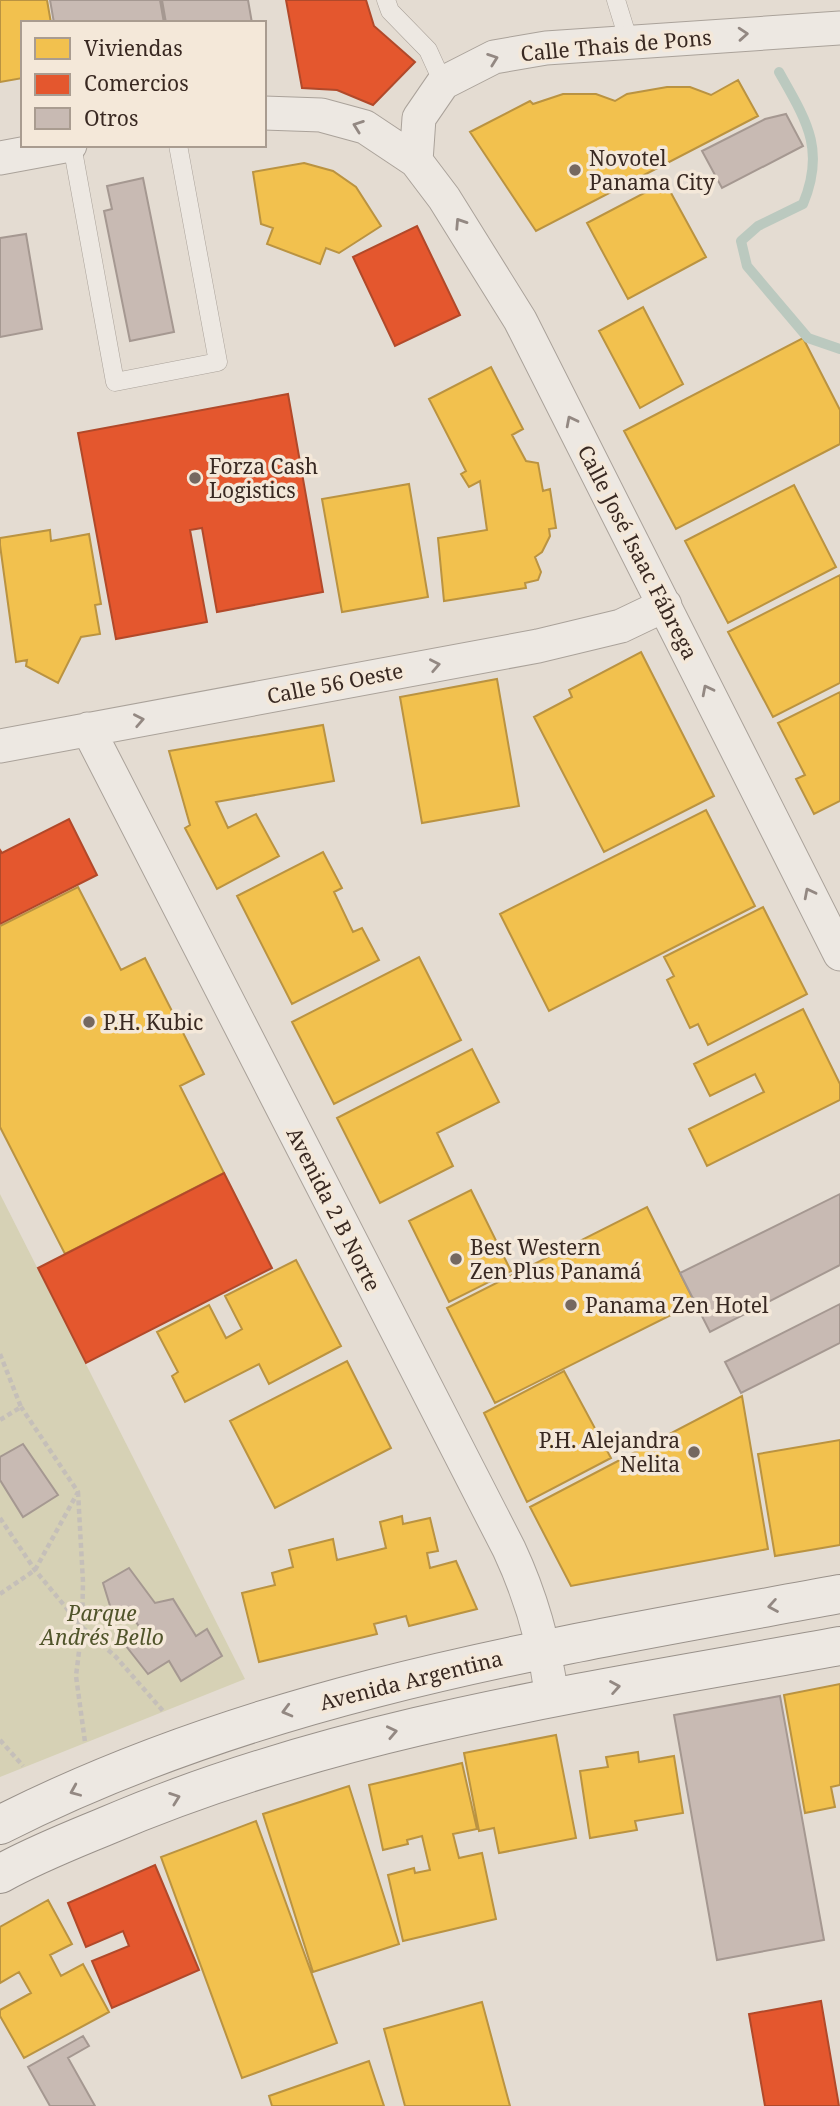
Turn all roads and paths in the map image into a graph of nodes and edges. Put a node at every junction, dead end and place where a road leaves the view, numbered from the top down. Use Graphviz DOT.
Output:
graph roads {
  1 [pos="386,0"];
  2 [pos="616,0"];
  3 [pos="840,28"];
  4 [pos="629,42"];
  5 [pos="443,83"];
  6 [pos="266,113"];
  7 [pos="60,147"];
  8 [pos="71,147"];
  9 [pos="178,147"];
  10 [pos="0,158"];
  11 [pos="415,162"];
  12 [pos="665,606"];
  13 [pos="88,729"];
  14 [pos="0,746"];
  15 [pos="840,954"];
  16 [pos="0,1354"];
  17 [pos="21,1407"];
  18 [pos="0,1420"];
  19 [pos="78,1492"];
  20 [pos="0,1518"];
  21 [pos="35,1570"];
  22 [pos="0,1594"];
  23 [pos="840,1594"];
  24 [pos="82,1627"];
  25 [pos="840,1646"];
  26 [pos="545,1648"];
  27 [pos="552,1698"];
  28 [pos="163,1711"];
  29 [pos="0,1740"];
  30 [pos="85,1742"];
  31 [pos="23,1766"];
  32 [pos="0,1825"];
  33 [pos="0,1874"];
  1 -- 5 [label="lane"];
  2 -- 4 [label="lane"];
  4 -- 3 [label="street, Calle Thais de Pons, one-way"];
  5 -- 4 [label="street, Calle Thais de Pons, one-way"];
  5 -- 11 [label="street, Calle Thais de Pons"];
  11 -- 6 [label="street, Calle José Isaac Fábrega, one-way"];
  7 -- 10 [label="street"];
  8 -- 9 [label="lane"];
  12 -- 11 [label="street, Calle José Isaac Fábrega, one-way"];
  13 -- 12 [label="street, Calle 56 Oeste, one-way"];
  15 -- 12 [label="street, Calle José Isaac Fábrega, one-way"];
  13 -- 14 [label="street, Calle 56 Oeste"];
  13 -- 26 [label="street, Avenida 2 B Norte"];
  16 -- 17 [label="path"];
  17 -- 18 [label="path"];
  17 -- 19 [label="path"];
  19 -- 21 [label="path"];
  19 -- 24 [label="path"];
  20 -- 21 [label="path"];
  21 -- 22 [label="path"];
  21 -- 24 [label="path"];
  23 -- 26 [label="street, Avenida Argentina, one-way"];
  24 -- 28 [label="path"];
  24 -- 30 [label="path"];
  27 -- 25 [label="street, one-way"];
  26 -- 27 [label="street, Avenida 2 B Norte"];
  26 -- 32 [label="street, Avenida Argentina, one-way"];
  33 -- 27 [label="street, one-way"];
  29 -- 31 [label="path"];
}
